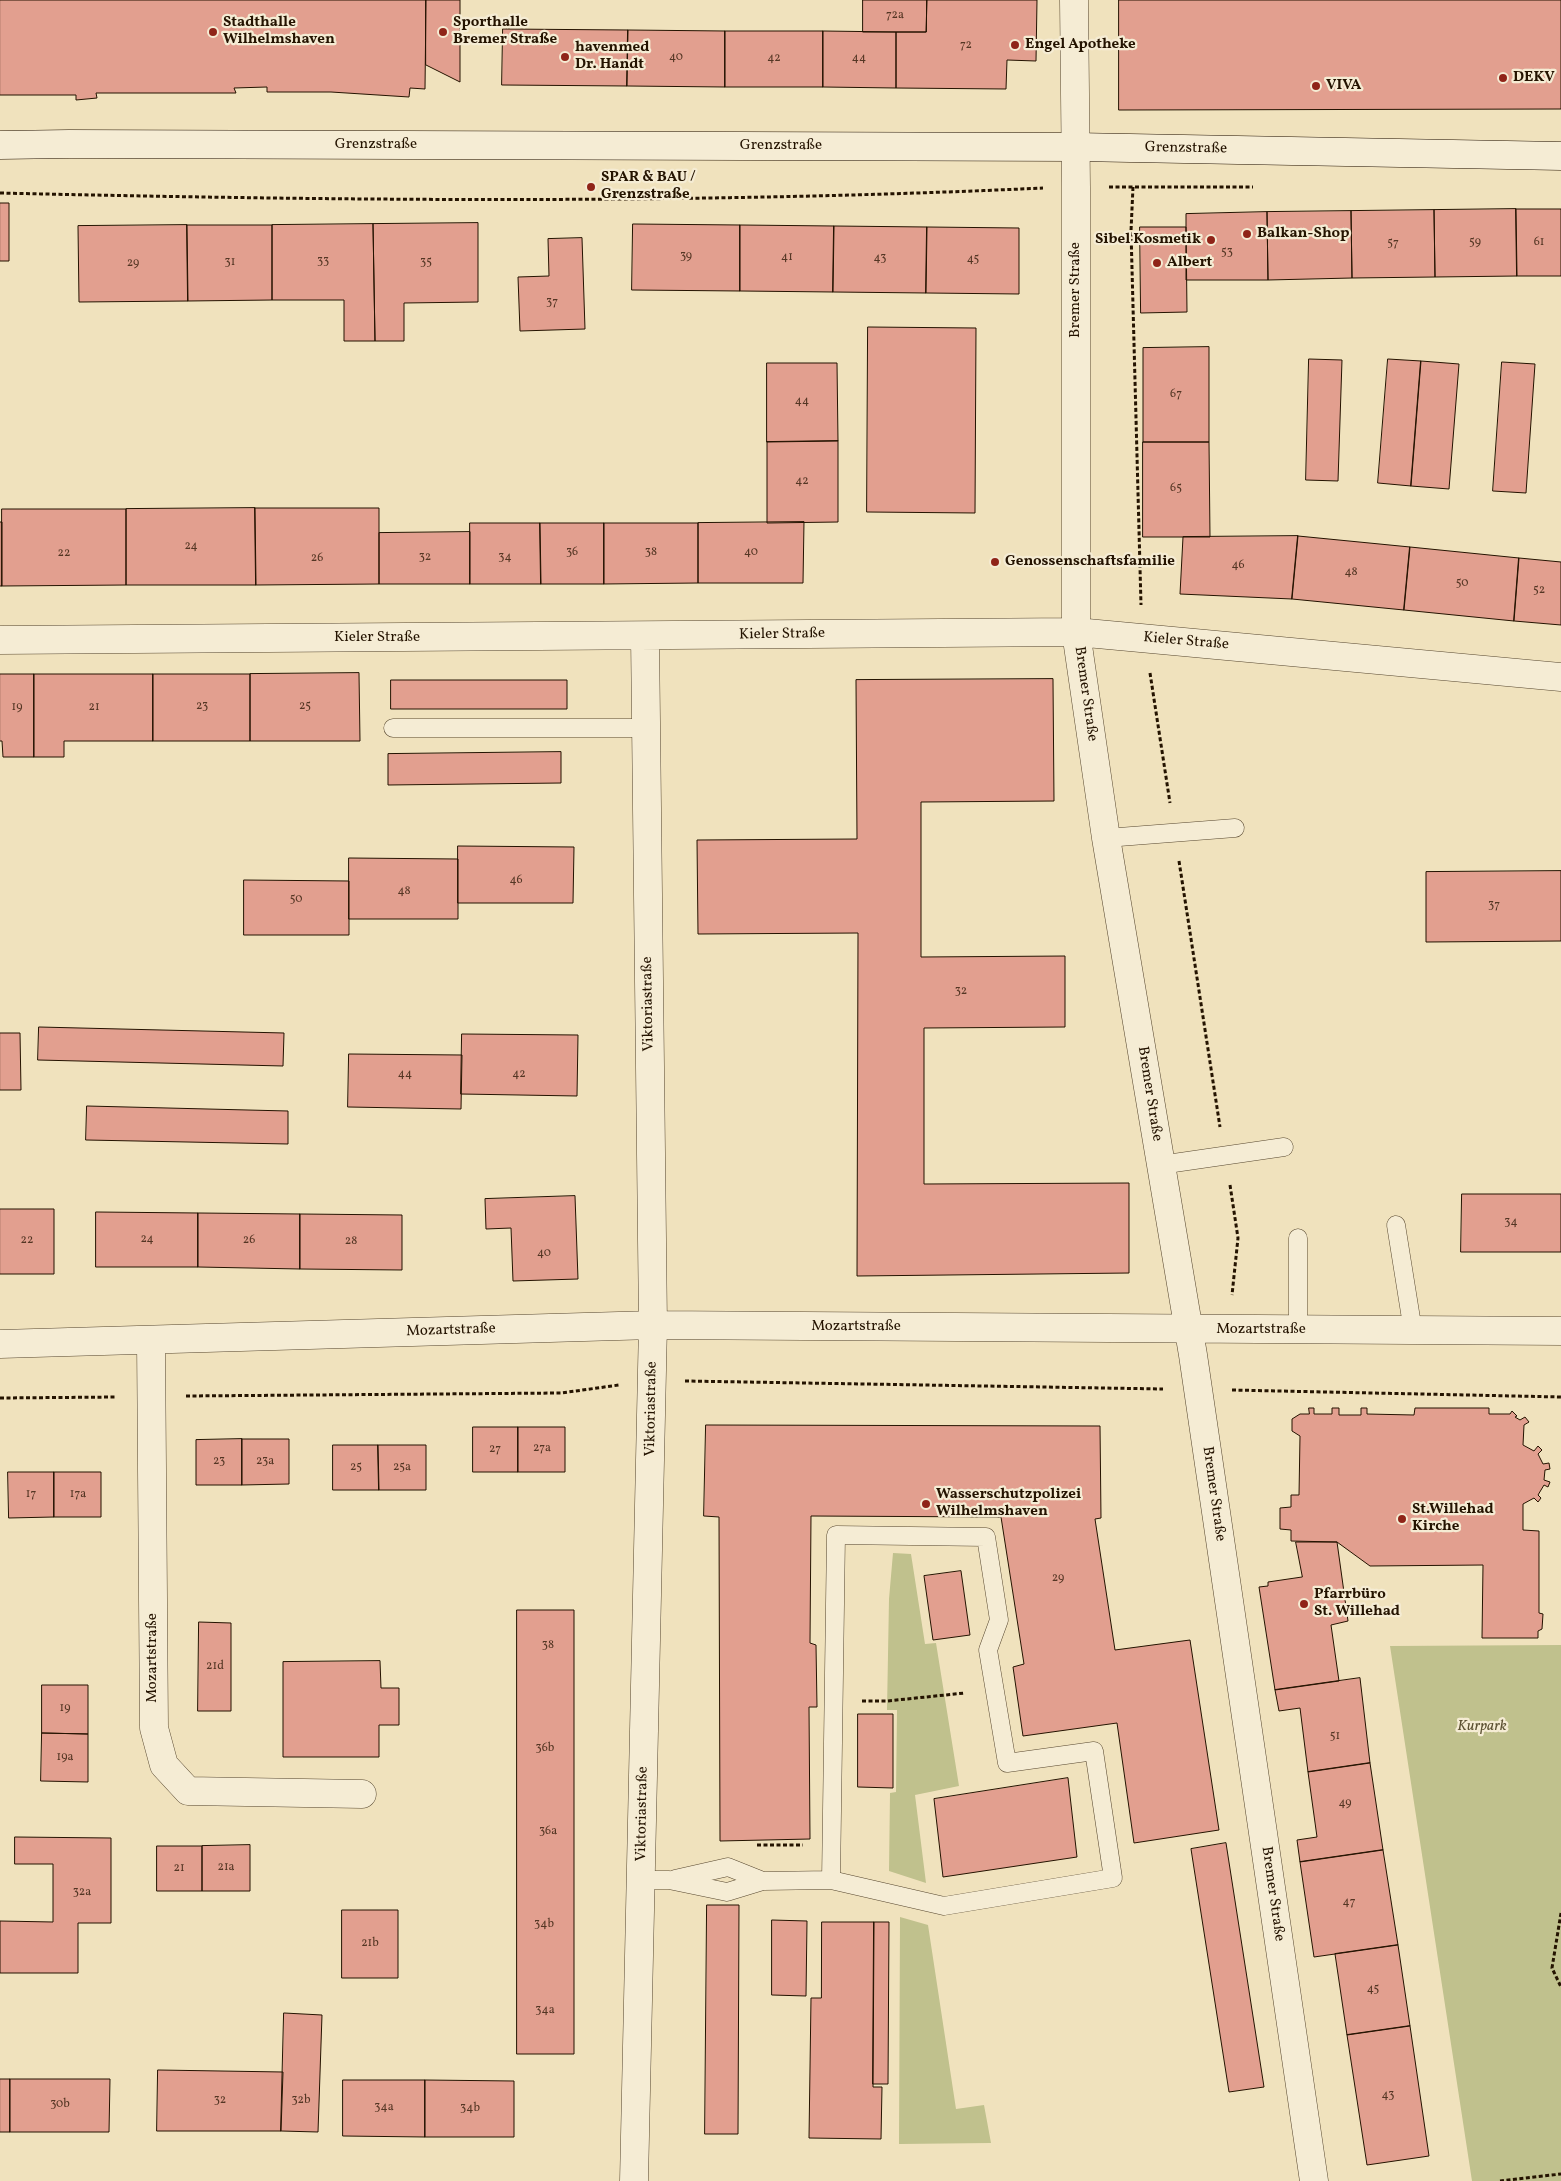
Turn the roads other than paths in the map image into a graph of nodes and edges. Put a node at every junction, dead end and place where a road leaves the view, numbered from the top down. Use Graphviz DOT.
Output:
graph roads {
  1 [pos="1074,0"];
  2 [pos="0,145"];
  3 [pos="1076,148"];
  4 [pos="1561,156"];
  5 [pos="1076,632"];
  6 [pos="645,636"];
  7 [pos="0,640"];
  8 [pos="1561,677"];
  9 [pos="392,728"];
  10 [pos="646,728"];
  11 [pos="1235,828"];
  12 [pos="1106,838"];
  13 [pos="1284,1147"];
  14 [pos="1160,1165"];
  15 [pos="1396,1225"];
  16 [pos="1298,1238"];
  17 [pos="653,1325"];
  18 [pos="1188,1330"];
  19 [pos="1298,1330"];
  20 [pos="1412,1331"];
  21 [pos="1561,1331"];
  22 [pos="151,1340"];
  23 [pos="0,1344"];
  24 [pos="362,1794"];
  25 [pos="642,1880"];
  26 [pos="669,1880"];
  27 [pos="831,1880"];
  28 [pos="764,1881"];
  29 [pos="634,2181"];
  30 [pos="1314,2181"];
  1 -- 3 [label="street, Bremer Straße"];
  2 -- 3 [label="street, Grenzstraße"];
  3 -- 4 [label="street, Grenzstraße"];
  3 -- 5 [label="street, Bremer Straße"];
  5 -- 6 [label="street, Kieler Straße"];
  5 -- 8 [label="street, Kieler Straße"];
  5 -- 12 [label="street, Bremer Straße"];
  6 -- 7 [label="street, Kieler Straße"];
  6 -- 10 [label="street, Viktoriastraße"];
  9 -- 10 [label="lane"];
  10 -- 17 [label="street, Viktoriastraße"];
  11 -- 12 [label="lane"];
  12 -- 14 [label="street, Bremer Straße"];
  13 -- 14 [label="lane"];
  14 -- 18 [label="street, Bremer Straße"];
  15 -- 20 [label="lane"];
  16 -- 19 [label="lane"];
  17 -- 18 [label="street, Mozartstraße"];
  17 -- 22 [label="street, Mozartstraße"];
  17 -- 25 [label="street, Viktoriastraße"];
  18 -- 19 [label="street, Mozartstraße"];
  18 -- 30 [label="street, Bremer Straße"];
  19 -- 20 [label="street, Mozartstraße"];
  20 -- 21 [label="street, Mozartstraße"];
  22 -- 23 [label="street, Mozartstraße"];
  22 -- 24 [label="street, Mozartstraße"];
  25 -- 26 [label="lane"];
  25 -- 29 [label="street, Viktoriastraße"];
  26 -- 28 [label="lane"];
  26 -- 28 [label="lane"];
  27 -- 27 [label="lane"];
  27 -- 28 [label="lane"];
}
